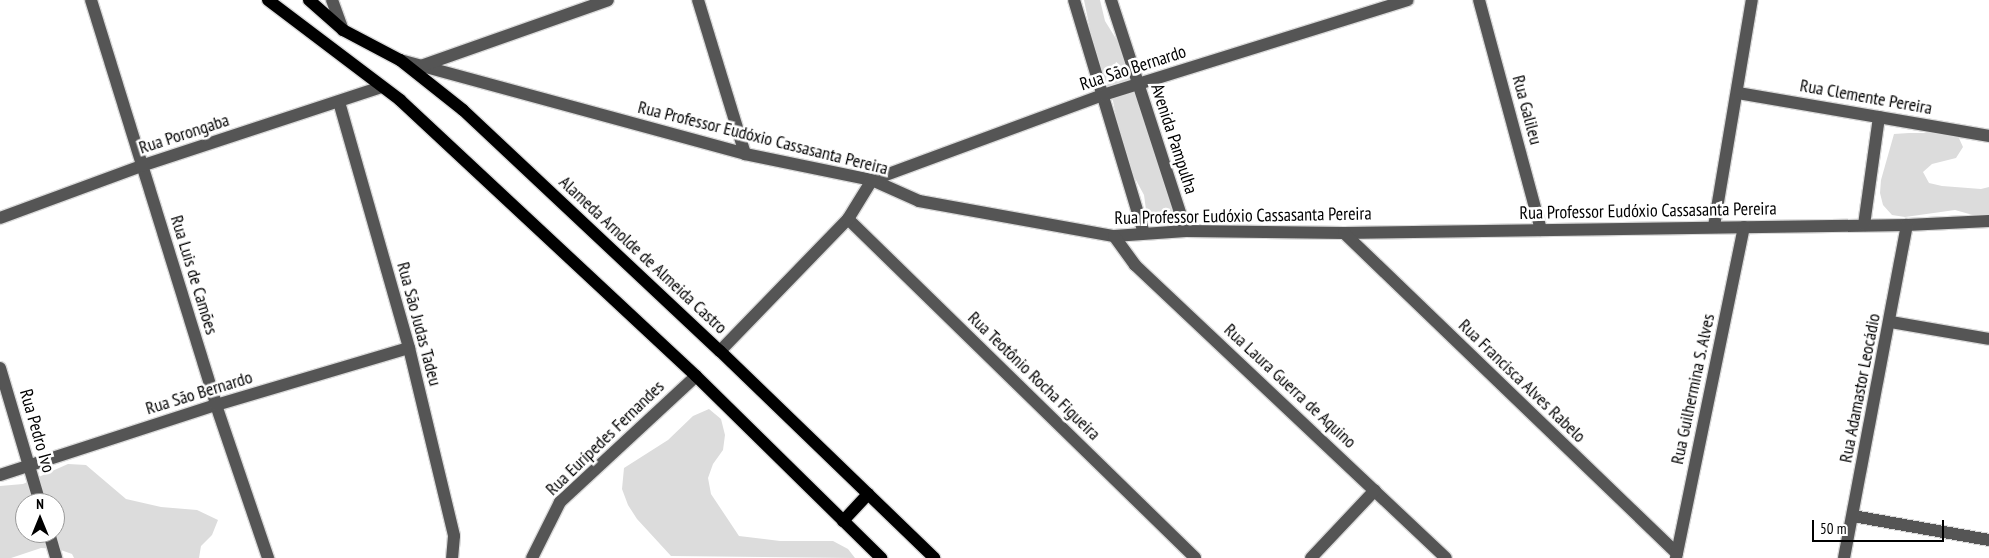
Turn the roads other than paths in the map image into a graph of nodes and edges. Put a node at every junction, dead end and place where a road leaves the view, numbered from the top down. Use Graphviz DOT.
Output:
graph roads {
  1 [pos="92,0"];
  2 [pos="268,0"];
  3 [pos="309,0"];
  4 [pos="332,0"];
  5 [pos="608,0"];
  6 [pos="698,0"];
  7 [pos="1074,0"];
  8 [pos="1111,0"];
  9 [pos="1408,0"];
  10 [pos="1479,0"];
  11 [pos="1752,0"];
  12 [pos="343,30"];
  13 [pos="400,60"];
  14 [pos="421,66"];
  15 [pos="1138,84"];
  16 [pos="381,87"];
  17 [pos="1738,93"];
  18 [pos="1103,95"];
  19 [pos="339,102"];
  20 [pos="1879,117"];
  21 [pos="1989,136"];
  22 [pos="745,154"];
  23 [pos="141,166"];
  24 [pos="872,180"];
  25 [pos="0,218"];
  26 [pos="848,219"];
  27 [pos="1989,221"];
  28 [pos="1864,225"];
  29 [pos="1907,225"];
  30 [pos="1714,226"];
  31 [pos="1744,227"];
  32 [pos="1542,230"];
  33 [pos="1186,231"];
  34 [pos="1144,233"];
  35 [pos="1344,233"];
  36 [pos="1114,236"];
  37 [pos="1891,322"];
  38 [pos="1989,339"];
  39 [pos="409,348"];
  40 [pos="720,351"];
  41 [pos="0,368"];
  42 [pos="696,376"];
  43 [pos="216,405"];
  44 [pos="29,466"];
  45 [pos="0,475"];
  46 [pos="1374,490"];
  47 [pos="37,493"];
  48 [pos="868,494"];
  49 [pos="1853,516"];
  50 [pos="843,521"];
  51 [pos="1989,540"];
  52 [pos="51,543"];
  53 [pos="1677,556"];
  54 [pos="56,558"];
  55 [pos="268,558"];
  56 [pos="452,558"];
  57 [pos="532,558"];
  58 [pos="880,558"];
  59 [pos="934,558"];
  60 [pos="1195,558"];
  61 [pos="1311,558"];
  62 [pos="1446,558"];
  63 [pos="1844,558"];
  1 -- 23 [label="street, Rua Luis de Camões"];
  2 -- 16 [label="main road"];
  3 -- 12 [label="main road, Alameda Arnolde de Almeida Castro"];
  4 -- 12 [label="street"];
  5 -- 14 [label="street"];
  6 -- 22 [label="street"];
  7 -- 18 [label="street"];
  8 -- 15 [label="street, Avenida Pampulha"];
  9 -- 15 [label="street, Rua São Bernardo"];
  10 -- 32 [label="street, Rua Galileu"];
  11 -- 17 [label="street"];
  12 -- 13 [label="main road, Alameda Arnolde de Almeida Castro"];
  13 -- 14 [label="street, Rua Professor Eudóxio Cassasanta Pereira"];
  13 -- 40 [label="main road, Alameda Arnolde de Almeida Castro"];
  14 -- 22 [label="street, Rua Professor Eudóxio Cassasanta Pereira"];
  15 -- 18 [label="street, Rua São Bernardo"];
  15 -- 33 [label="street, Avenida Pampulha"];
  16 -- 19 [label="street, Rua Porongaba"];
  16 -- 42 [label="main road"];
  17 -- 20 [label="street, Rua Clemente Pereira"];
  17 -- 30 [label="street"];
  18 -- 24 [label="street, Rua São Bernardo"];
  18 -- 34 [label="street"];
  19 -- 23 [label="street, Rua Porongaba"];
  19 -- 39 [label="street, Rua São Judas Tadeu"];
  20 -- 21 [label="street, Rua Clemente Pereira"];
  20 -- 28 [label="street"];
  22 -- 24 [label="street, Rua Professor Eudóxio Cassasanta Pereira"];
  23 -- 25 [label="street, Rua Porongaba"];
  23 -- 43 [label="street, Rua Luis de Camões"];
  24 -- 26 [label="street"];
  24 -- 36 [label="street, Rua Professor Eudóxio Cassasanta Pereira"];
  26 -- 40 [label="street"];
  26 -- 60 [label="street, Rua Teotônio Rocha Figueira"];
  27 -- 29 [label="street, Rua Professor Eudóxio Cassasanta Pereira"];
  28 -- 29 [label="street, Rua Professor Eudóxio Cassasanta Pereira"];
  28 -- 31 [label="street, Rua Professor Eudóxio Cassasanta Pereira"];
  29 -- 37 [label="street, Rua Adamastor Leocádio"];
  30 -- 31 [label="street, Rua Professor Eudóxio Cassasanta Pereira"];
  30 -- 32 [label="street, Rua Professor Eudóxio Cassasanta Pereira"];
  31 -- 53 [label="street, Rua Guilhermina S. Alves"];
  32 -- 35 [label="street, Rua Professor Eudóxio Cassasanta Pereira"];
  33 -- 34 [label="street, Rua Professor Eudóxio Cassasanta Pereira"];
  33 -- 35 [label="street, Rua Professor Eudóxio Cassasanta Pereira"];
  34 -- 36 [label="street, Rua Professor Eudóxio Cassasanta Pereira"];
  35 -- 53 [label="street, Rua Francisca Alves Rabelo"];
  36 -- 46 [label="street, Rua Laura Guerra de Aquino"];
  37 -- 38 [label="street"];
  37 -- 49 [label="street, Rua Adamastor Leocádio"];
  39 -- 43 [label="street, Rua São Bernardo"];
  39 -- 56 [label="street, Rua São Judas Tadeu"];
  40 -- 48 [label="main road, Alameda Arnolde de Almeida Castro"];
  41 -- 44 [label="street, Rua Pedro Ivo"];
  42 -- 50 [label="main road"];
  42 -- 57 [label="street, Rua Eurípedes Fernandes"];
  43 -- 44 [label="street, Rua São Bernardo"];
  43 -- 55 [label="street, Rua Luis de Camões"];
  44 -- 45 [label="street, Rua São Bernardo"];
  44 -- 47 [label="street, Rua Pedro Ivo"];
  46 -- 61 [label="street"];
  46 -- 62 [label="street, Rua Laura Guerra de Aquino"];
  48 -- 50 [label="main road"];
  48 -- 59 [label="main road, Alameda Arnolde de Almeida Castro"];
  49 -- 51 [label="street"];
  49 -- 63 [label="street, Rua Adamastor Leocádio"];
  50 -- 58 [label="main road"];
  52 -- 54 [label="street"];
}
